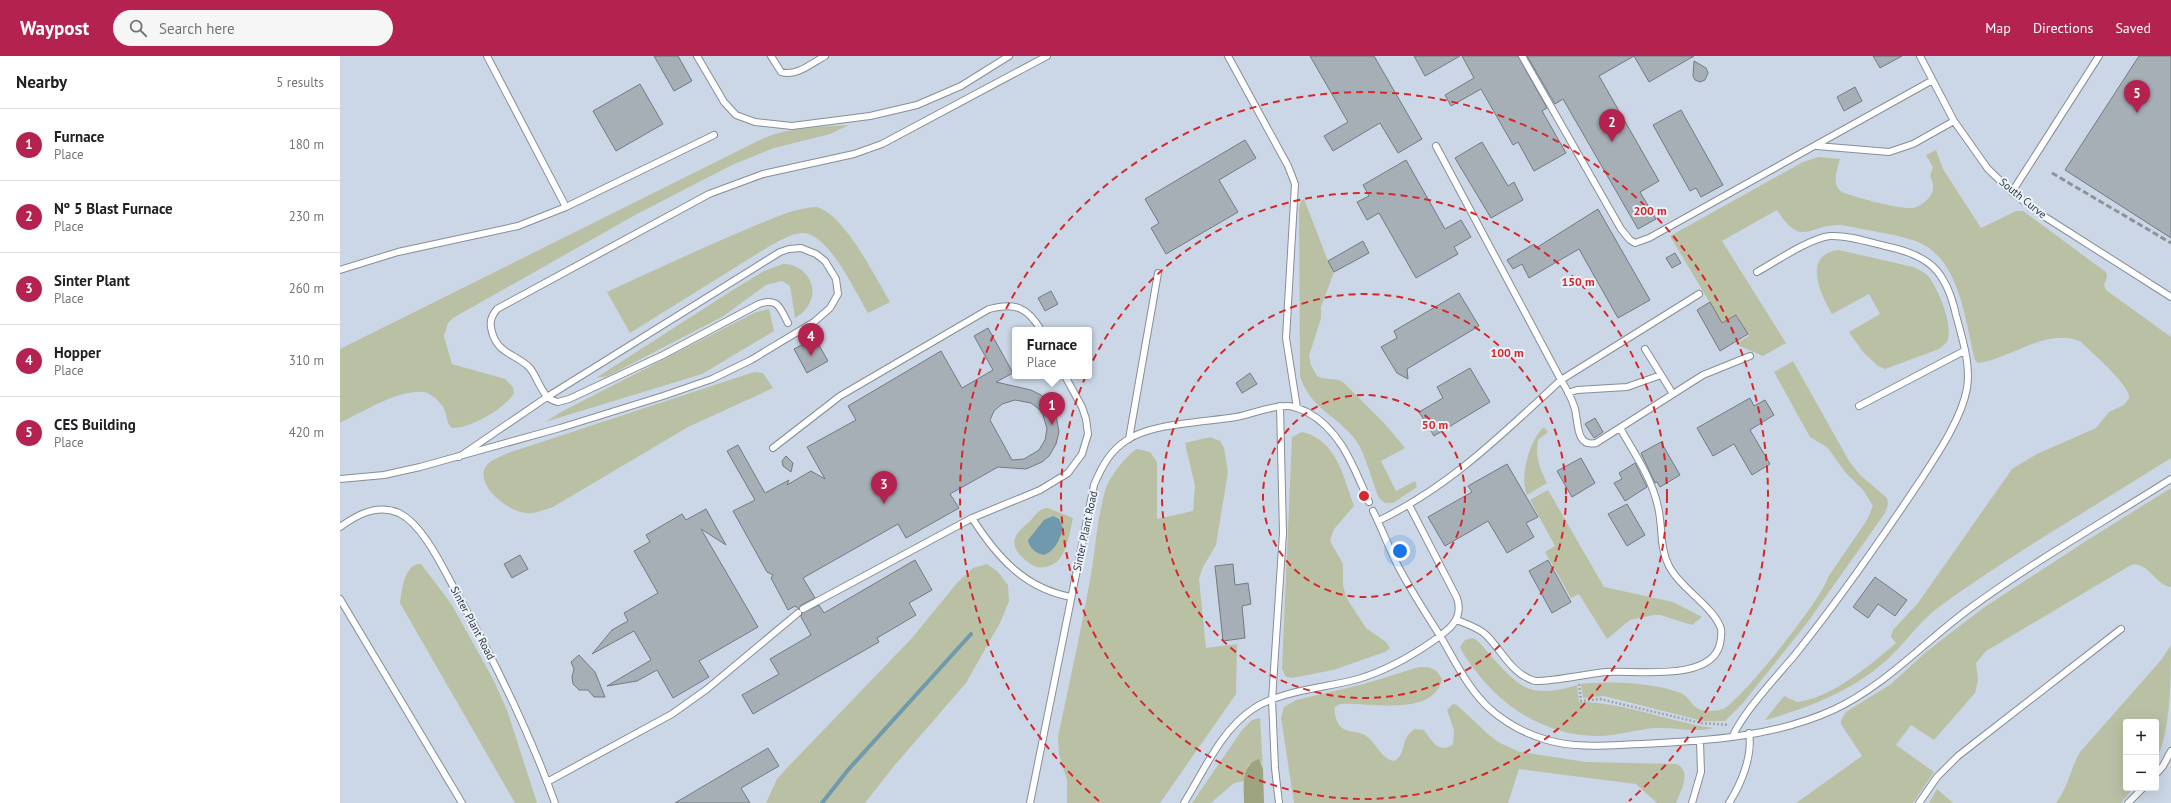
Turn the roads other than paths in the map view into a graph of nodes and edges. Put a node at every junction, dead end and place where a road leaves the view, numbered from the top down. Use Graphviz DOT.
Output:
graph roads {
  1 [pos="487,56"];
  2 [pos="697,56"];
  3 [pos="771,56"];
  4 [pos="825,56"];
  5 [pos="1009,56"];
  6 [pos="1047,56"];
  7 [pos="1228,56"];
  8 [pos="1522,56"];
  9 [pos="1920,56"];
  10 [pos="2099,56"];
  11 [pos="1931,81"];
  12 [pos="1954,120"];
  13 [pos="714,135"];
  14 [pos="1436,146"];
  15 [pos="1817,146"];
  16 [pos="2012,192"];
  17 [pos="566,207"];
  18 [pos="340,270"];
  19 [pos="1757,272"];
  20 [pos="1158,273"];
  21 [pos="1699,294"];
  22 [pos="2171,297"];
  23 [pos="788,323"];
  24 [pos="1039,327"];
  25 [pos="1645,349"];
  26 [pos="1964,351"];
  27 [pos="1750,356"];
  28 [pos="1661,375"];
  29 [pos="1066,379"];
  30 [pos="1561,380"];
  31 [pos="1568,393"];
  32 [pos="1673,394"];
  33 [pos="547,397"];
  34 [pos="1280,406"];
  35 [pos="1859,406"];
  36 [pos="1297,408"];
  37 [pos="1620,428"];
  38 [pos="1128,439"];
  39 [pos="773,448"];
  40 [pos="459,457"];
  41 [pos="2171,479"];
  42 [pos="340,480"];
  43 [pos="1369,502"];
  44 [pos="1409,505"];
  45 [pos="1374,511"];
  46 [pos="972,518"];
  47 [pos="1378,521"];
  48 [pos="340,527"];
  49 [pos="1071,597"];
  50 [pos="340,599"];
  51 [pos="1457,620"];
  52 [pos="2121,629"];
  53 [pos="1440,636"];
  54 [pos="1272,700"];
  55 [pos="1750,733"];
  56 [pos="1733,736"];
  57 [pos="1700,741"];
  58 [pos="2171,751"];
  59 [pos="2159,771"];
  60 [pos="547,782"];
  61 [pos="2140,791"];
  62 [pos="462,803"];
  63 [pos="555,803"];
  64 [pos="1030,803"];
  65 [pos="1184,803"];
  66 [pos="1279,803"];
  67 [pos="1692,803"];
  68 [pos="1729,803"];
  69 [pos="1919,803"];
  70 [pos="2128,803"];
  1 -- 17 [label="lane"];
  2 -- 5 [label="lane"];
  3 -- 4 [label="lane"];
  6 -- 33 [label="lane"];
  7 -- 36 [label="lane"];
  8 -- 15 [label="lane"];
  9 -- 11 [label="lane, South Curve"];
  10 -- 16 [label="lane"];
  11 -- 12 [label="lane, South Curve"];
  11 -- 15 [label="lane"];
  12 -- 15 [label="lane"];
  12 -- 16 [label="lane, South Curve"];
  13 -- 17 [label="lane"];
  14 -- 30 [label="lane"];
  16 -- 22 [label="lane, South Curve"];
  17 -- 18 [label="lane"];
  19 -- 26 [label="lane"];
  20 -- 38 [label="lane"];
  21 -- 30 [label="lane"];
  23 -- 33 [label="lane"];
  24 -- 39 [label="lane"];
  25 -- 28 [label="lane"];
  26 -- 35 [label="lane"];
  26 -- 56 [label="lane"];
  27 -- 32 [label="lane"];
  28 -- 31 [label="lane"];
  28 -- 32 [label="lane"];
  29 -- 46 [label="lane"];
  30 -- 31 [label="lane"];
  30 -- 44 [label="lane"];
  31 -- 37 [label="lane"];
  32 -- 37 [label="lane"];
  33 -- 40 [label="lane"];
  33 -- 40 [label="lane"];
  34 -- 36 [label="lane, Sinter Plant Road"];
  34 -- 38 [label="lane, Sinter Plant Road"];
  34 -- 54 [label="lane"];
  36 -- 43 [label="lane, Sinter Plant Road"];
  37 -- 51 [label="lane"];
  38 -- 49 [label="lane, Sinter Plant Road"];
  40 -- 42 [label="lane"];
  41 -- 55 [label="lane"];
  44 -- 47 [label="lane"];
  44 -- 51 [label="lane"];
  45 -- 47 [label="lane"];
  46 -- 49 [label="lane"];
  46 -- 60 [label="lane"];
  47 -- 53 [label="lane"];
  48 -- 60 [label="lane, Sinter Plant Road"];
  49 -- 64 [label="lane, Sinter Plant Road"];
  50 -- 62 [label="lane"];
  51 -- 53 [label="lane"];
  52 -- 69 [label="lane"];
  53 -- 54 [label="lane"];
  53 -- 57 [label="lane"];
  54 -- 65 [label="lane"];
  54 -- 66 [label="lane"];
  55 -- 56 [label="lane"];
  55 -- 68 [label="lane"];
  56 -- 57 [label="lane"];
  57 -- 67 [label="lane"];
  58 -- 59 [label="lane"];
  60 -- 63 [label="lane, Sinter Plant Road"];
  61 -- 70 [label="lane"];
}
